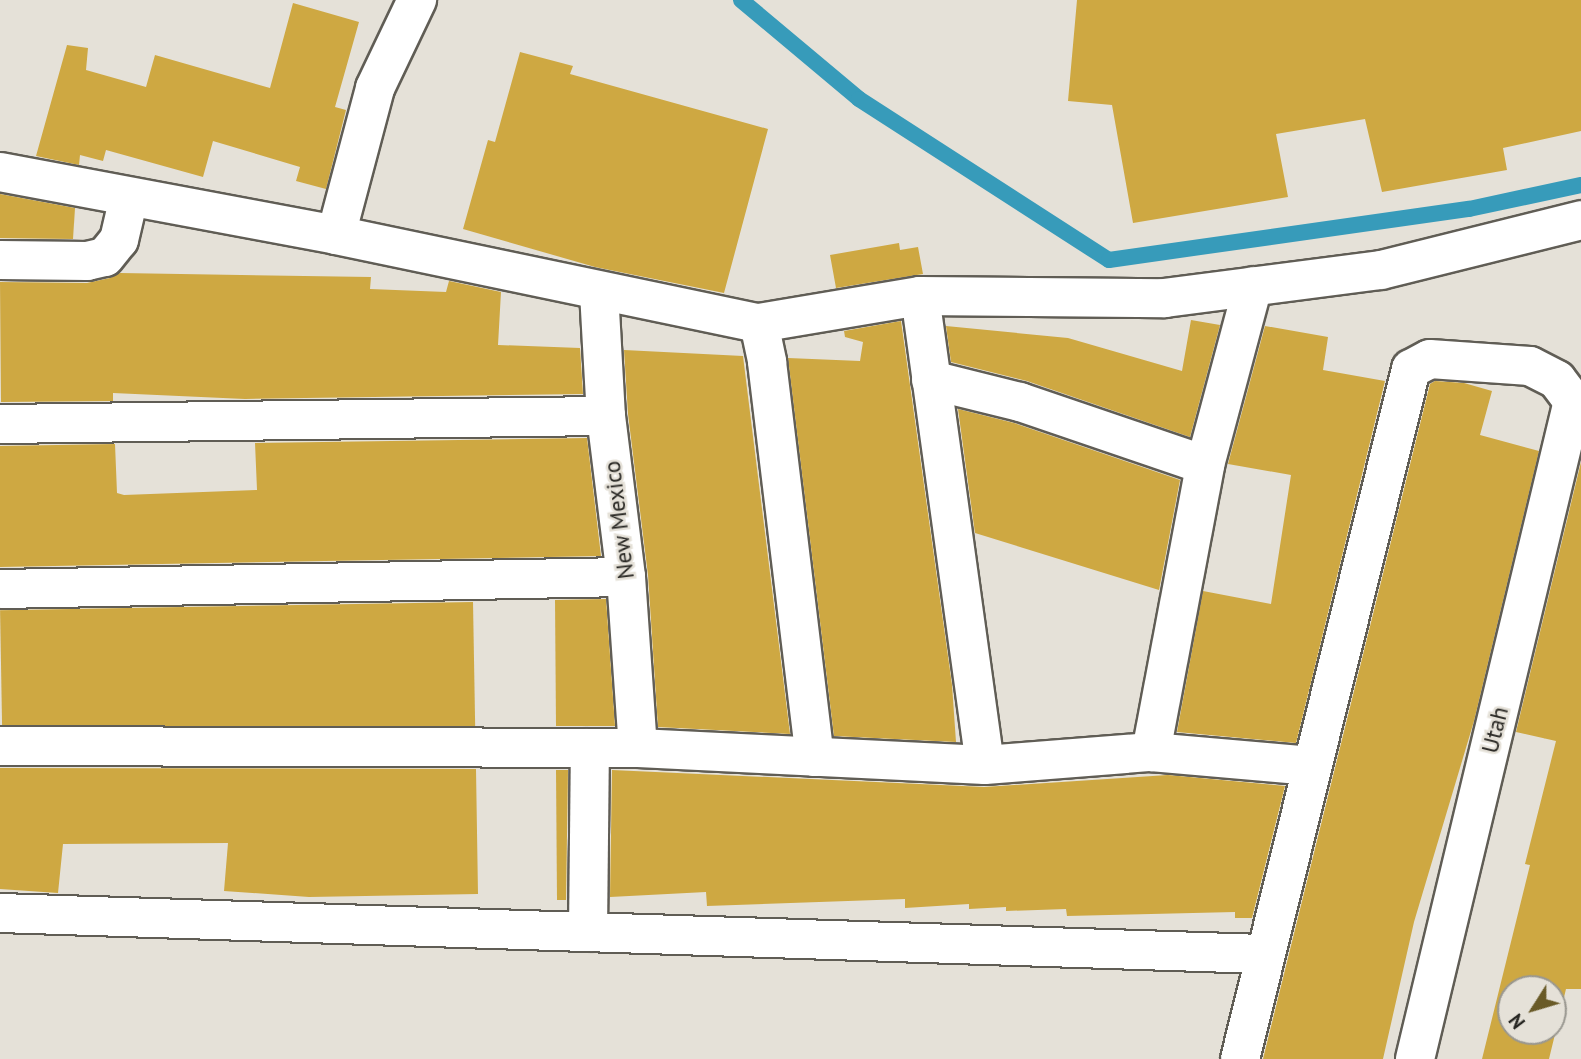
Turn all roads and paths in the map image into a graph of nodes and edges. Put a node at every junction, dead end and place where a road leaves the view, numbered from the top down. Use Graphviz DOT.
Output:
graph roads {
  1 [pos="417,0"];
  2 [pos="0,172"];
  3 [pos="129,197"];
  4 [pos="1581,220"];
  5 [pos="336,235"];
  6 [pos="0,260"];
  7 [pos="1253,286"];
  8 [pos="599,292"];
  9 [pos="920,296"];
  10 [pos="759,323"];
  11 [pos="931,380"];
  12 [pos="1577,402"];
  13 [pos="606,416"];
  14 [pos="0,424"];
  15 [pos="1205,465"];
  16 [pos="626,577"];
  17 [pos="0,589"];
  18 [pos="0,746"];
  19 [pos="590,748"];
  20 [pos="638,748"];
  21 [pos="1151,752"];
  22 [pos="815,757"];
  23 [pos="985,765"];
  24 [pos="1311,766"];
  25 [pos="0,913"];
  26 [pos="588,932"];
  27 [pos="1265,954"];
  28 [pos="1240,1059"];
  29 [pos="1415,1059"];
  1 -- 5 [label="street"];
  2 -- 3 [label="street"];
  3 -- 5 [label="street"];
  3 -- 6 [label="street"];
  4 -- 7 [label="street"];
  5 -- 8 [label="street"];
  7 -- 9 [label="street"];
  7 -- 15 [label="street"];
  8 -- 10 [label="street"];
  8 -- 13 [label="street, New Mexico"];
  9 -- 10 [label="street"];
  9 -- 11 [label="street"];
  10 -- 22 [label="street"];
  11 -- 15 [label="street"];
  11 -- 23 [label="street"];
  12 -- 24 [label="street"];
  12 -- 29 [label="street, Utah"];
  13 -- 14 [label="street"];
  13 -- 16 [label="street, New Mexico"];
  15 -- 21 [label="street"];
  16 -- 17 [label="street"];
  16 -- 20 [label="street, New Mexico"];
  18 -- 19 [label="street"];
  19 -- 20 [label="street"];
  19 -- 26 [label="street"];
  20 -- 22 [label="street"];
  21 -- 23 [label="street"];
  21 -- 24 [label="street"];
  22 -- 23 [label="street"];
  24 -- 27 [label="street"];
  25 -- 26 [label="street"];
  26 -- 27 [label="street"];
  27 -- 28 [label="street"];
}
